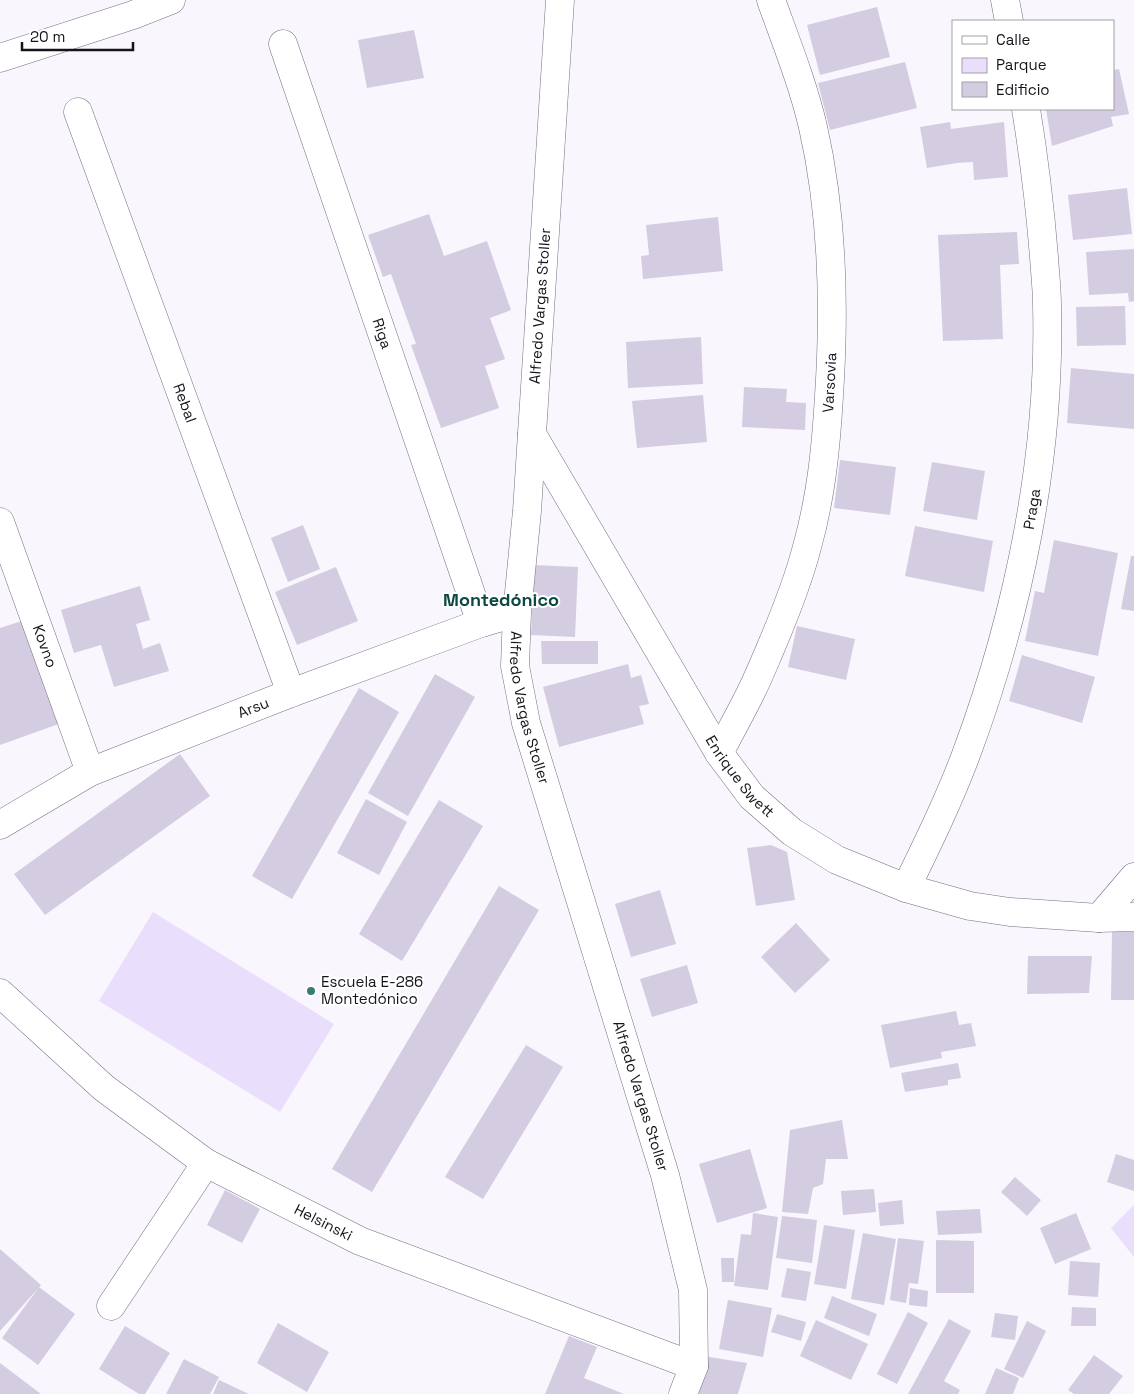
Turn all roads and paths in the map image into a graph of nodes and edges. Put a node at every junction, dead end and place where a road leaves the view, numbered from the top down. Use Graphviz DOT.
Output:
graph roads {
  1 [pos="171,0"];
  2 [pos="560,0"];
  3 [pos="772,0"];
  4 [pos="1005,0"];
  5 [pos="1009,20"];
  6 [pos="283,44"];
  7 [pos="0,58"];
  8 [pos="1026,110"];
  9 [pos="78,112"];
  10 [pos="532,434"];
  11 [pos="0,522"];
  12 [pos="517,613"];
  13 [pos="481,623"];
  14 [pos="291,693"];
  15 [pos="719,753"];
  16 [pos="90,772"];
  17 [pos="0,825"];
  18 [pos="1134,877"];
  19 [pos="906,888"];
  20 [pos="1134,917"];
  21 [pos="1099,918"];
  22 [pos="0,993"];
  23 [pos="206,1163"];
  24 [pos="111,1306"];
  25 [pos="694,1366"];
  26 [pos="683,1394"];
  1 -- 7 [label="street"];
  2 -- 10 [label="street, Alfredo Vargas Stoller"];
  3 -- 15 [label="street, Varsovia"];
  4 -- 5 [label="street"];
  6 -- 13 [label="street, Riga"];
  8 -- 19 [label="street, Praga"];
  9 -- 14 [label="street, Rebal"];
  10 -- 12 [label="street, Alfredo Vargas Stoller"];
  10 -- 15 [label="street, Enrique Swett"];
  11 -- 16 [label="street, Kovno"];
  12 -- 13 [label="street, Arsu"];
  12 -- 25 [label="street, Alfredo Vargas Stoller"];
  13 -- 14 [label="street, Arsu"];
  14 -- 16 [label="street, Arsu"];
  15 -- 19 [label="street, Enrique Swett"];
  16 -- 17 [label="street, Arsu"];
  18 -- 21 [label="street"];
  19 -- 21 [label="street, Enrique Swett"];
  20 -- 21 [label="street, Enrique Swett"];
  22 -- 23 [label="street, Helsinski"];
  23 -- 24 [label="street"];
  23 -- 25 [label="street, Helsinski"];
  25 -- 26 [label="street, Alfredo Vargas Stoller"];
}
